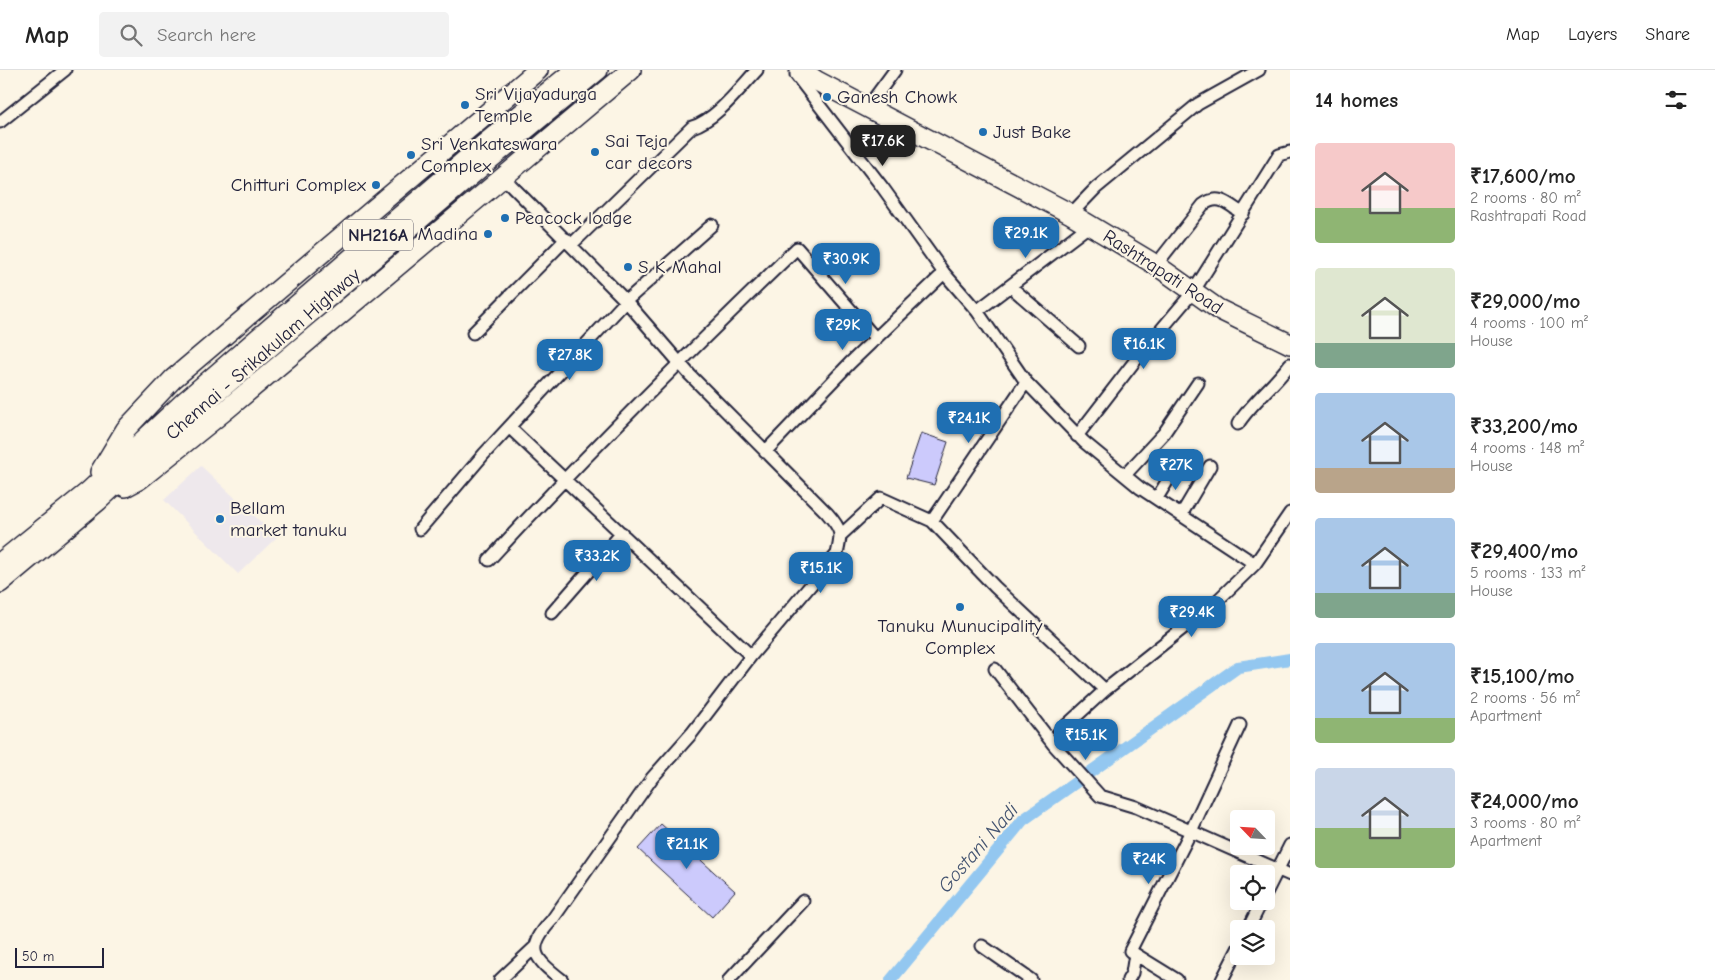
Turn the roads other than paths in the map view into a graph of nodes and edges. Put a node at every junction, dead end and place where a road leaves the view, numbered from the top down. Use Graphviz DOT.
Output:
graph roads {
  1 [pos="65,70"];
  2 [pos="538,70"];
  3 [pos="575,70"];
  4 [pos="598,70"];
  5 [pos="631,70"];
  6 [pos="757,70"];
  7 [pos="796,70"];
  8 [pos="801,70"];
  9 [pos="895,70"];
  10 [pos="1259,70"];
  11 [pos="867,108"];
  12 [pos="0,122"];
  13 [pos="1290,152"];
  14 [pos="504,178"];
  15 [pos="1071,214"];
  16 [pos="1242,214"];
  17 [pos="1090,225"];
  18 [pos="712,226"];
  19 [pos="568,242"];
  20 [pos="1156,265"];
  21 [pos="944,273"];
  22 [pos="1011,287"];
  23 [pos="1194,292"];
  24 [pos="626,301"];
  25 [pos="977,311"];
  26 [pos="473,332"];
  27 [pos="876,339"];
  28 [pos="1290,344"];
  29 [pos="1079,346"];
  30 [pos="679,362"];
  31 [pos="1290,364"];
  32 [pos="1026,382"];
  33 [pos="1198,383"];
  34 [pos="1238,424"];
  35 [pos="509,427"];
  36 [pos="1077,436"];
  37 [pos="765,452"];
  38 [pos="1210,466"];
  39 [pos="1174,470"];
  40 [pos="1125,475"];
  41 [pos="564,478"];
  42 [pos="94,496"];
  43 [pos="1157,498"];
  44 [pos="1290,513"];
  45 [pos="1181,515"];
  46 [pos="932,521"];
  47 [pos="420,529"];
  48 [pos="622,534"];
  49 [pos="842,534"];
  50 [pos="489,560"];
  51 [pos="0,563"];
  52 [pos="1255,564"];
  53 [pos="0,583"];
  54 [pos="552,613"];
  55 [pos="751,656"];
  56 [pos="995,669"];
  57 [pos="1105,690"];
  58 [pos="1240,725"];
  59 [pos="1059,732"];
  60 [pos="1191,831"];
  61 [pos="1290,845"];
  62 [pos="1278,869"];
  63 [pos="1275,875"];
  64 [pos="1290,875"];
  65 [pos="803,902"];
  66 [pos="535,946"];
  67 [pos="982,946"];
  68 [pos="1135,954"];
  69 [pos="1230,964"];
  70 [pos="500,980"];
  71 [pos="562,980"];
  72 [pos="729,980"];
  73 [pos="1031,980"];
  74 [pos="1128,980"];
  75 [pos="1177,980"];
  76 [pos="1222,980"];
  1 -- 12 [label="street"];
  2 -- 42 [label="main road"];
  3 -- 42 [label="main road, NH216A"];
  4 -- 42 [label="main road, Chennai - Srikakulam Highway / NH216A"];
  5 -- 14 [label="main road"];
  6 -- 19 [label="street"];
  7 -- 21 [label="street"];
  8 -- 11 [label="main road, Rashtrapati Road"];
  9 -- 11 [label="street"];
  10 -- 15 [label="street"];
  11 -- 15 [label="main road, Rashtrapati Road"];
  13 -- 16 [label="street"];
  14 -- 19 [label="street"];
  14 -- 42 [label="main road"];
  15 -- 17 [label="main road, Rashtrapati Road"];
  16 -- 20 [label="street"];
  16 -- 23 [label="street"];
  17 -- 20 [label="main road, Rashtrapati Road"];
  17 -- 22 [label="street"];
  18 -- 24 [label="street"];
  19 -- 24 [label="street"];
  19 -- 26 [label="street"];
  20 -- 23 [label="main road, Rashtrapati Road"];
  21 -- 25 [label="street"];
  21 -- 27 [label="street"];
  22 -- 25 [label="street"];
  22 -- 29 [label="street"];
  23 -- 28 [label="main road, Rashtrapati Road"];
  23 -- 36 [label="street"];
  24 -- 30 [label="street"];
  24 -- 35 [label="street"];
  25 -- 32 [label="street"];
  27 -- 30 [label="street"];
  27 -- 37 [label="street"];
  30 -- 37 [label="street"];
  30 -- 41 [label="street"];
  31 -- 34 [label="street"];
  32 -- 36 [label="street"];
  32 -- 46 [label="street"];
  33 -- 40 [label="street"];
  35 -- 41 [label="street"];
  35 -- 47 [label="street"];
  36 -- 40 [label="street"];
  37 -- 49 [label="street"];
  38 -- 45 [label="street"];
  39 -- 43 [label="street"];
  40 -- 43 [label="street"];
  41 -- 48 [label="street"];
  41 -- 50 [label="street"];
  42 -- 51 [label="main road, NH216A"];
  42 -- 53 [label="main road, Chennai - Srikakulam Highway / NH216A"];
  43 -- 45 [label="street"];
  44 -- 52 [label="street"];
  45 -- 52 [label="street"];
  46 -- 49 [label="street"];
  46 -- 57 [label="street"];
  48 -- 54 [label="street"];
  48 -- 55 [label="street"];
  49 -- 55 [label="street"];
  52 -- 57 [label="street"];
  55 -- 66 [label="street"];
  56 -- 60 [label="street"];
  57 -- 59 [label="street"];
  58 -- 60 [label="street"];
  60 -- 62 [label="street"];
  60 -- 68 [label="street"];
  61 -- 62 [label="street"];
  62 -- 63 [label="street"];
  62 -- 64 [label="street"];
  65 -- 72 [label="street"];
  66 -- 70 [label="street"];
  66 -- 71 [label="street"];
  67 -- 73 [label="street"];
  68 -- 74 [label="street"];
  68 -- 75 [label="street"];
  69 -- 76 [label="street"];
}
